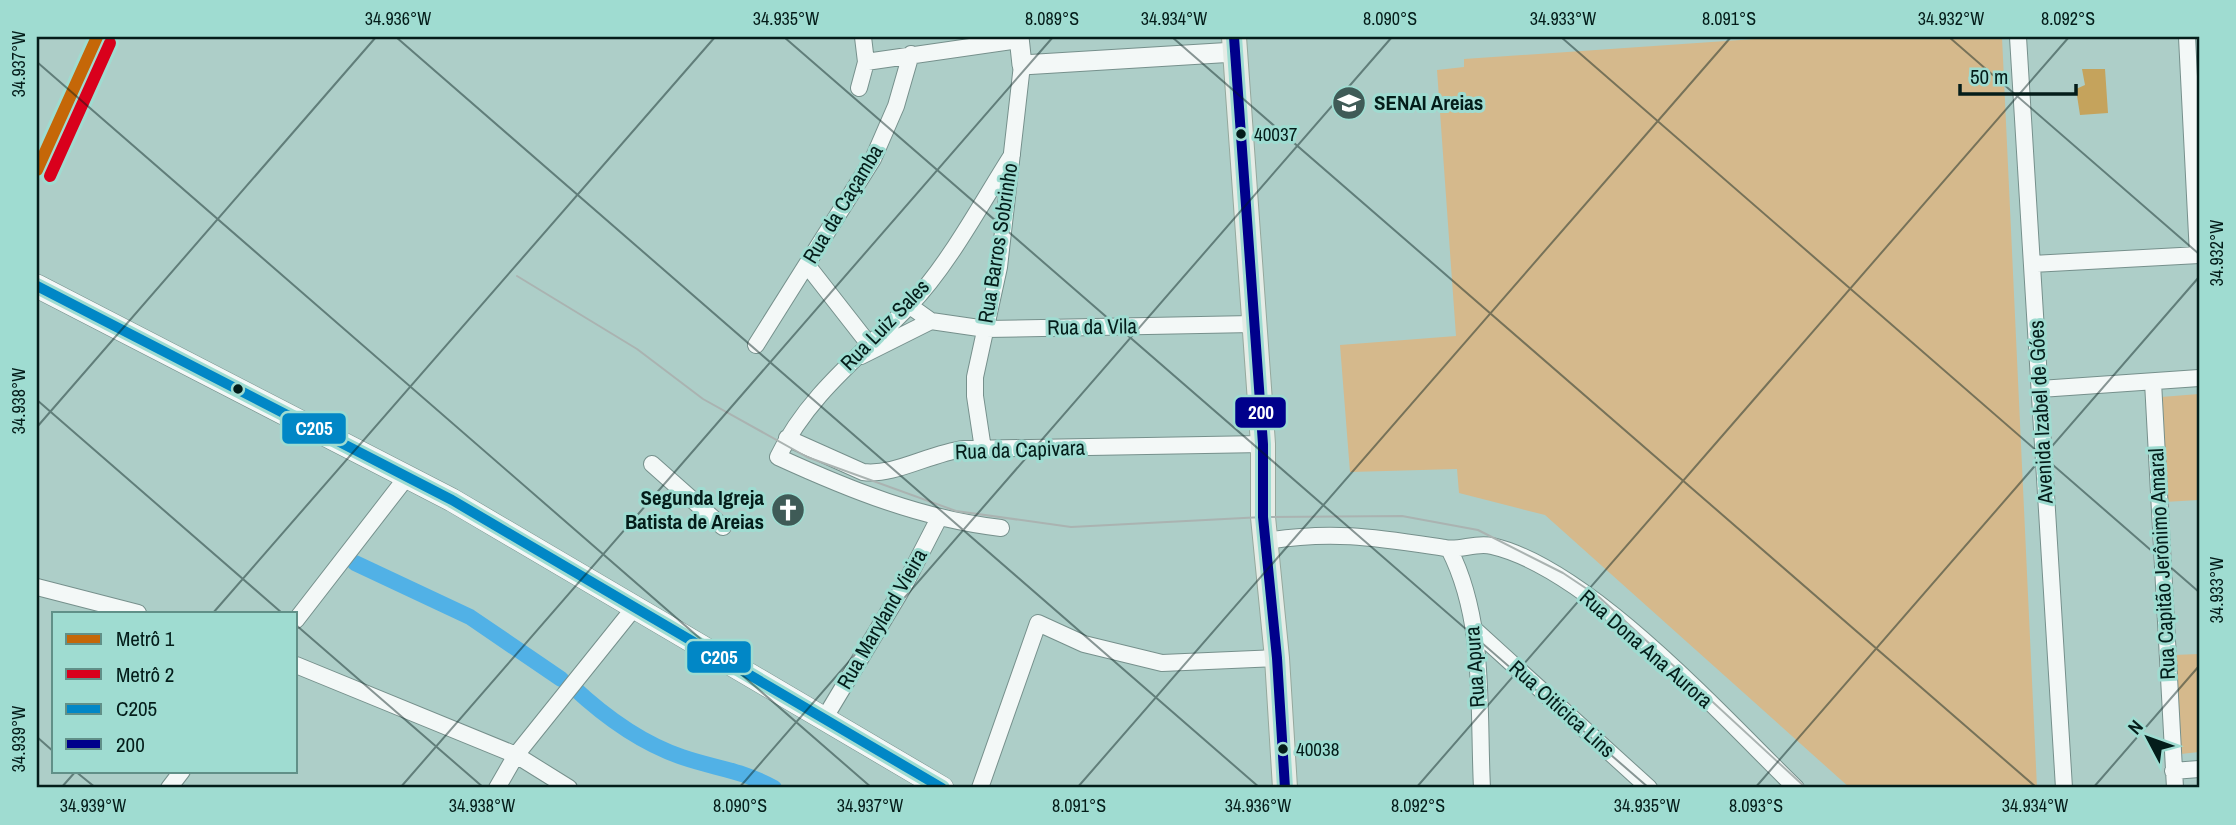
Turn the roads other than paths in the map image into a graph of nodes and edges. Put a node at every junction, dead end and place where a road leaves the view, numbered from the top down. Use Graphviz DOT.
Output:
graph roads {
  1 [pos="863,37"];
  2 [pos="2018,37"];
  3 [pos="2187,37"];
  4 [pos="1019,38"];
  5 [pos="1235,44"];
  6 [pos="911,54"];
  7 [pos="866,62"];
  8 [pos="1021,65"];
  9 [pos="859,88"];
  10 [pos="1012,155"];
  11 [pos="2199,255"];
  12 [pos="2032,264"];
  13 [pos="807,265"];
  14 [pos="37,286"];
  15 [pos="909,306"];
  16 [pos="931,321"];
  17 [pos="1253,324"];
  18 [pos="986,329"];
  19 [pos="868,343"];
  20 [pos="756,345"];
  21 [pos="849,362"];
  22 [pos="2199,378"];
  23 [pos="2153,382"];
  24 [pos="2040,389"];
  25 [pos="788,438"];
  26 [pos="1263,444"];
  27 [pos="983,449"];
  28 [pos="652,464"];
  29 [pos="406,478"];
  30 [pos="939,518"];
  31 [pos="723,527"];
  32 [pos="1001,528"];
  33 [pos="1266,541"];
  34 [pos="1449,549"];
  35 [pos="37,587"];
  36 [pos="634,608"];
  37 [pos="134,612"];
  38 [pos="298,618"];
  39 [pos="1475,630"];
  40 [pos="1277,657"];
  41 [pos="298,666"];
  42 [pos="824,719"];
  43 [pos="516,755"];
  44 [pos="2199,769"];
  45 [pos="2174,771"];
  46 [pos="181,772"];
  47 [pos="169,788"];
  48 [pos="497,788"];
  49 [pos="569,788"];
  50 [pos="942,788"];
  51 [pos="980,788"];
  52 [pos="1285,788"];
  53 [pos="1482,788"];
  54 [pos="1649,788"];
  55 [pos="1796,788"];
  56 [pos="2064,788"];
  57 [pos="2175,788"];
  1 -- 7 [label="street"];
  2 -- 12 [label="street, Avenida Izabel de Góes"];
  3 -- 11 [label="street"];
  4 -- 6 [label="street"];
  4 -- 8 [label="street, Rua Barros Sobrinho"];
  5 -- 8 [label="street"];
  5 -- 17 [label="main road"];
  6 -- 7 [label="street"];
  6 -- 13 [label="street, Rua da Caçamba"];
  7 -- 9 [label="street"];
  8 -- 10 [label="street, Rua Barros Sobrinho"];
  10 -- 15 [label="street, Rua Luiz Sales"];
  10 -- 18 [label="street, Rua Barros Sobrinho"];
  11 -- 12 [label="street"];
  12 -- 24 [label="street, Avenida Izabel de Góes"];
  13 -- 19 [label="street"];
  13 -- 20 [label="street, Rua da Caçamba"];
  14 -- 29 [label="main road"];
  15 -- 16 [label="street, Rua da Vila"];
  15 -- 19 [label="street, Rua Luiz Sales"];
  16 -- 18 [label="street, Rua da Vila"];
  16 -- 21 [label="street"];
  17 -- 18 [label="street, Rua da Vila"];
  17 -- 26 [label="main road"];
  18 -- 27 [label="street, Rua Barros Sobrinho"];
  19 -- 21 [label="street, Rua Luiz Sales"];
  21 -- 25 [label="street, Rua Luiz Sales"];
  22 -- 23 [label="street"];
  23 -- 24 [label="street"];
  23 -- 45 [label="street, Rua Capitão Jerônimo Amaral"];
  24 -- 56 [label="street, Avenida Izabel de Góes"];
  25 -- 27 [label="street, Rua da Capivara"];
  25 -- 30 [label="street, Rua Luiz Sales"];
  26 -- 27 [label="street, Rua da Capivara"];
  26 -- 33 [label="main road"];
  28 -- 31 [label="street"];
  29 -- 36 [label="main road"];
  29 -- 38 [label="street"];
  30 -- 32 [label="street"];
  30 -- 42 [label="street, Rua Maryland Vieira"];
  33 -- 34 [label="street, Rua Dona Ana Aurora"];
  33 -- 40 [label="main road"];
  34 -- 39 [label="street, Rua Apura"];
  34 -- 55 [label="street, Rua Dona Ana Aurora"];
  35 -- 37 [label="street"];
  36 -- 42 [label="main road"];
  36 -- 43 [label="street"];
  39 -- 53 [label="street, Rua Apura"];
  39 -- 54 [label="street, Rua Oiticica Lins"];
  40 -- 51 [label="street"];
  40 -- 52 [label="main road"];
  41 -- 43 [label="street"];
  42 -- 50 [label="main road"];
  43 -- 48 [label="street"];
  43 -- 49 [label="street"];
  44 -- 45 [label="street"];
  45 -- 57 [label="street, Rua Capitão Jerônimo Amaral"];
  46 -- 47 [label="street"];
}
